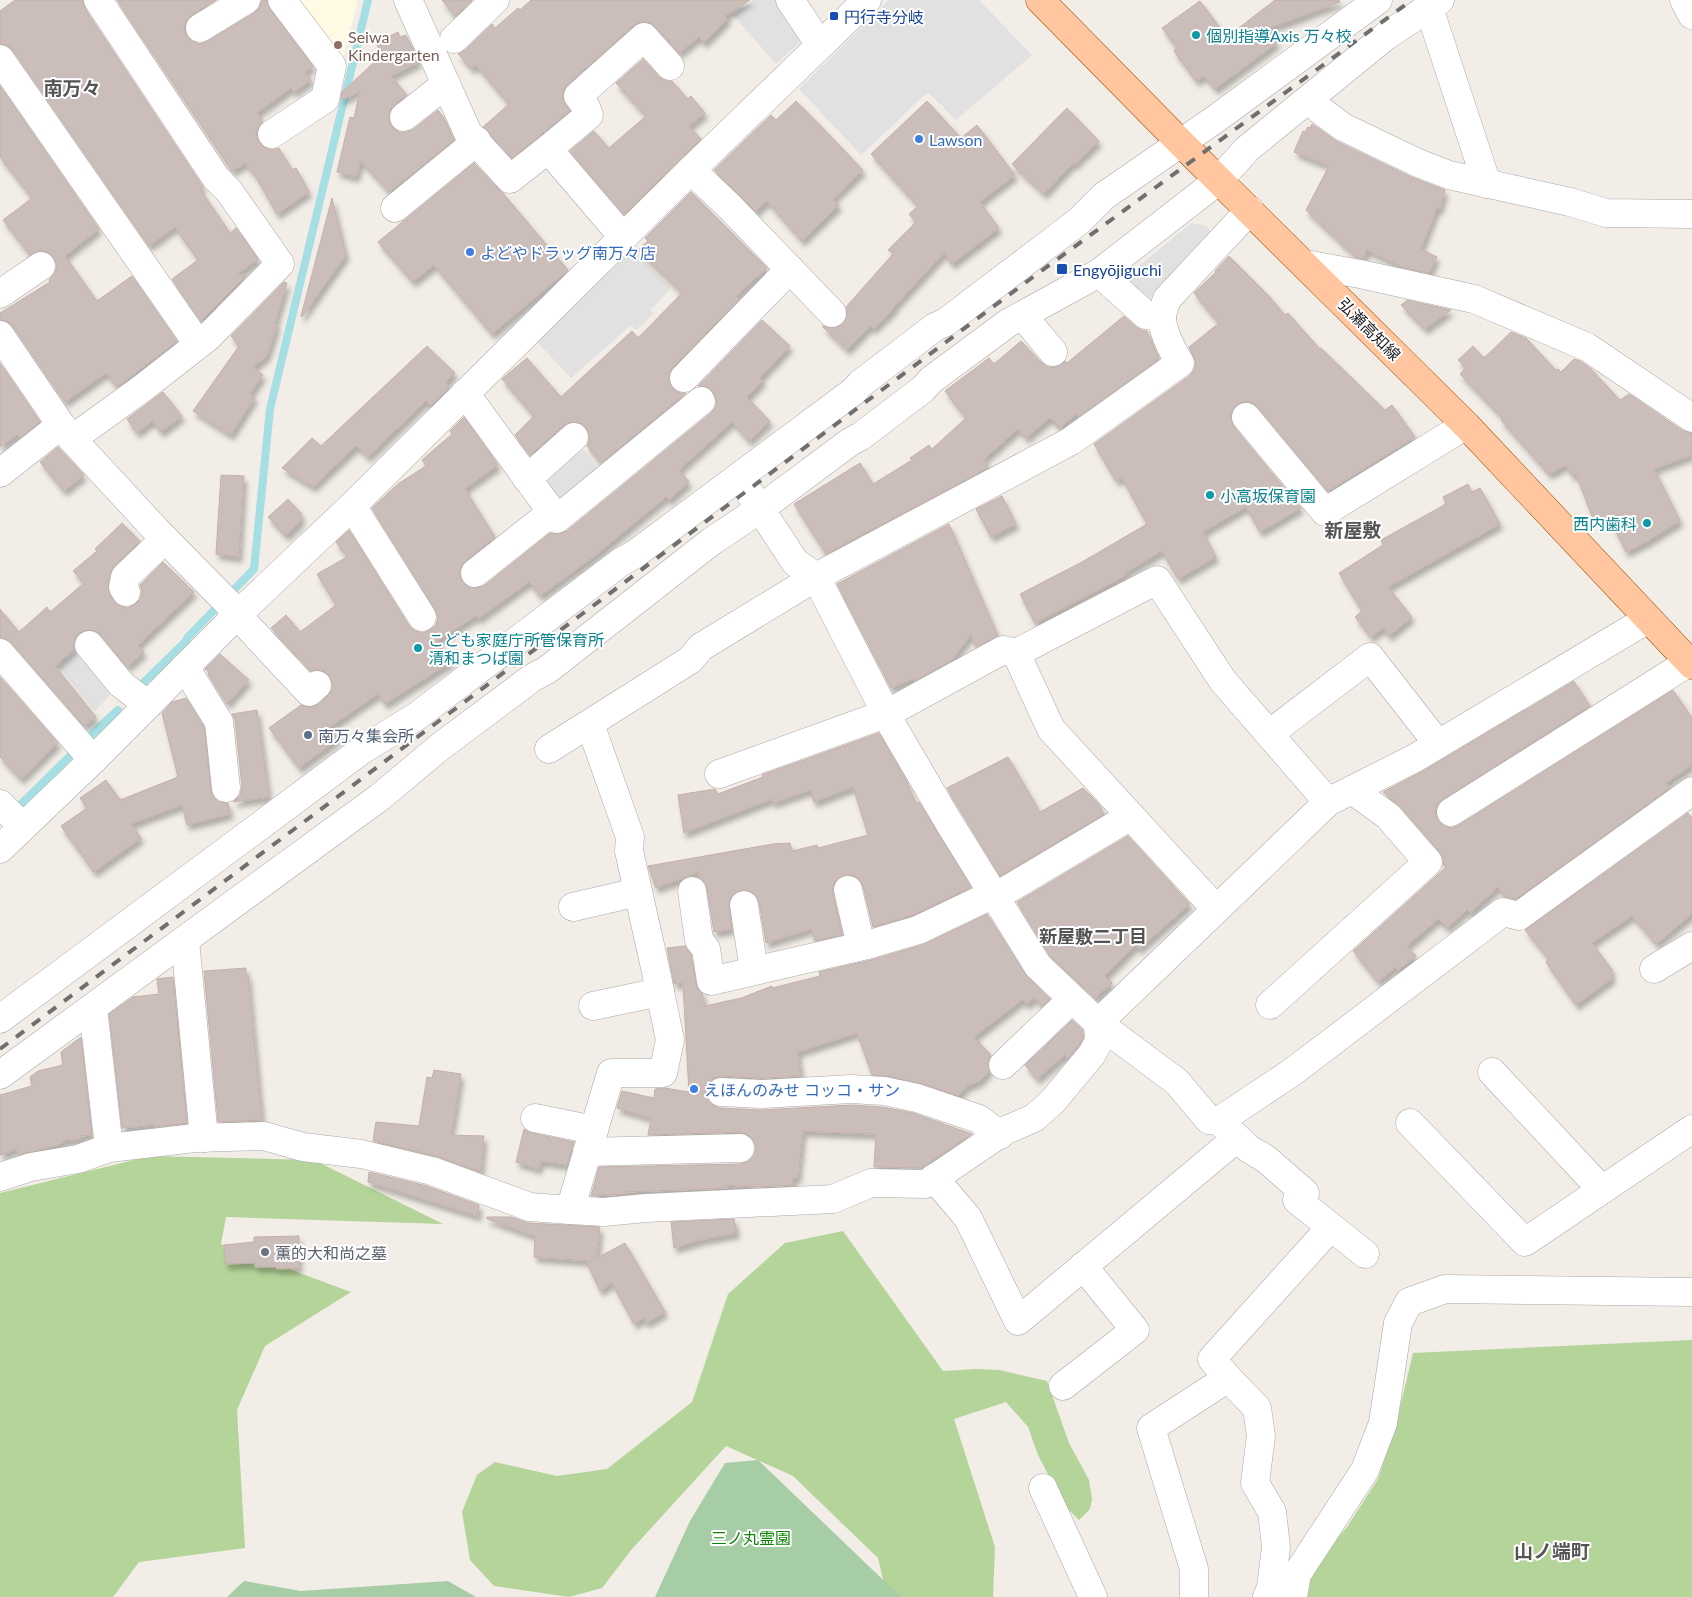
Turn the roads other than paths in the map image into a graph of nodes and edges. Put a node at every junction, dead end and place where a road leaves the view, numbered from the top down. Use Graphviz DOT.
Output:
graph roads {
  1 [pos="98,0"];
  2 [pos="246,0"];
  3 [pos="282,0"];
  4 [pos="408,0"];
  5 [pos="495,0"];
  6 [pos="790,0"];
  7 [pos="866,0"];
  8 [pos="1040,0"];
  9 [pos="1378,0"];
  10 [pos="1684,0"];
  11 [pos="1434,4"];
  12 [pos="1692,15"];
  13 [pos="200,28"];
  14 [pos="454,39"];
  15 [pos="820,45"];
  16 [pos="0,59"];
  17 [pos="670,66"];
  18 [pos="446,84"];
  19 [pos="1310,99"];
  20 [pos="404,117"];
  21 [pos="272,134"];
  22 [pos="476,141"];
  23 [pos="1181,142"];
  24 [pos="548,149"];
  25 [pos="691,170"];
  26 [pos="1219,180"];
  27 [pos="1488,184"];
  28 [pos="394,208"];
  29 [pos="1250,210"];
  30 [pos="1692,214"];
  31 [pos="623,237"];
  32 [pos="1305,264"];
  33 [pos="41,266"];
  34 [pos="790,270"];
  35 [pos="1099,273"];
  36 [pos="0,294"];
  37 [pos="832,313"];
  38 [pos="1023,316"];
  39 [pos="1162,317"];
  40 [pos="0,335"];
  41 [pos="198,344"];
  42 [pos="1053,352"];
  43 [pos="684,378"];
  44 [pos="465,394"];
  45 [pos="701,401"];
  46 [pos="1246,417"];
  47 [pos="1692,418"];
  48 [pos="1466,425"];
  49 [pos="67,432"];
  50 [pos="574,437"];
  51 [pos="0,473"];
  52 [pos="738,476"];
  53 [pos="527,479"];
  54 [pos="352,506"];
  55 [pos="760,509"];
  56 [pos="552,512"];
  57 [pos="165,539"];
  58 [pos="475,573"];
  59 [pos="816,578"];
  60 [pos="126,592"];
  61 [pos="227,603"];
  62 [pos="422,617"];
  63 [pos="1648,619"];
  64 [pos="89,645"];
  65 [pos="0,653"];
  66 [pos="1016,653"];
  67 [pos="1690,664"];
  68 [pos="185,667"];
  69 [pos="318,686"];
  70 [pos="148,705"];
  71 [pos="888,713"];
  72 [pos="590,724"];
  73 [pos="1269,734"];
  74 [pos="1438,744"];
  75 [pos="549,749"];
  76 [pos="93,760"];
  77 [pos="719,774"];
  78 [pos="226,788"];
  79 [pos="1352,790"];
  80 [pos="1692,790"];
  81 [pos="1328,802"];
  82 [pos="0,804"];
  83 [pos="1451,812"];
  84 [pos="1131,816"];
  85 [pos="23,827"];
  86 [pos="0,849"];
  87 [pos="848,890"];
  88 [pos="692,891"];
  89 [pos="638,892"];
  90 [pos="994,895"];
  91 [pos="744,905"];
  92 [pos="573,907"];
  93 [pos="1216,909"];
  94 [pos="186,940"];
  95 [pos="861,946"];
  96 [pos="1692,946"];
  97 [pos="1654,969"];
  98 [pos="754,971"];
  99 [pos="660,992"];
  100 [pos="1072,999"];
  101 [pos="593,1006"];
  102 [pos="1270,1006"];
  103 [pos="93,1008"];
  104 [pos="0,1019"];
  105 [pos="1098,1023"];
  106 [pos="1003,1065"];
  107 [pos="1492,1072"];
  108 [pos="0,1075"];
  109 [pos="722,1092"];
  110 [pos="536,1118"];
  111 [pos="1410,1123"];
  112 [pos="1692,1128"];
  113 [pos="1228,1129"];
  114 [pos="1000,1135"];
  115 [pos="204,1138"];
  116 [pos="591,1141"];
  117 [pos="109,1148"];
  118 [pos="740,1148"];
  119 [pos="0,1177"];
  120 [pos="934,1178"];
  121 [pos="1602,1190"];
  122 [pos="570,1210"];
  123 [pos="1330,1228"];
  124 [pos="1365,1254"];
  125 [pos="1083,1266"];
  126 [pos="1692,1292"];
  127 [pos="1228,1378"];
  128 [pos="1063,1386"];
  129 [pos="1043,1488"];
  130 [pos="1093,1597"];
  131 [pos="1194,1597"];
  132 [pos="1267,1597"];
  133 [pos="1293,1597"];
  1 -- 41 [label="street"];
  2 -- 13 [label="street"];
  3 -- 21 [label="street"];
  4 -- 18 [label="street"];
  5 -- 14 [label="street"];
  6 -- 15 [label="street"];
  7 -- 15 [label="street"];
  8 -- 23 [label="main road, 弘瀬高知線"];
  9 -- 23 [label="street"];
  10 -- 12 [label="street"];
  11 -- 19 [label="street"];
  11 -- 27 [label="street"];
  15 -- 25 [label="street"];
  16 -- 41 [label="street"];
  17 -- 24 [label="street"];
  18 -- 20 [label="street"];
  18 -- 22 [label="street"];
  19 -- 26 [label="street"];
  19 -- 27 [label="street"];
  22 -- 24 [label="street"];
  22 -- 28 [label="street"];
  23 -- 26 [label="main road, 弘瀬高知線"];
  23 -- 52 [label="street"];
  24 -- 31 [label="street"];
  25 -- 31 [label="street"];
  25 -- 34 [label="street"];
  26 -- 29 [label="main road, 弘瀬高知線"];
  26 -- 35 [label="street"];
  27 -- 30 [label="street"];
  29 -- 32 [label="main road, 弘瀬高知線"];
  29 -- 39 [label="street"];
  31 -- 44 [label="street"];
  32 -- 47 [label="street"];
  32 -- 48 [label="main road, 弘瀬高知線"];
  33 -- 36 [label="street"];
  34 -- 37 [label="street"];
  34 -- 43 [label="street"];
  35 -- 38 [label="street"];
  35 -- 39 [label="street"];
  38 -- 42 [label="street"];
  38 -- 55 [label="street"];
  39 -- 59 [label="street"];
  40 -- 49 [label="street"];
  41 -- 49 [label="street"];
  44 -- 53 [label="street"];
  44 -- 54 [label="street"];
  45 -- 56 [label="street"];
  46 -- 48 [label="street"];
  48 -- 63 [label="main road, 弘瀬高知線"];
  49 -- 51 [label="street"];
  49 -- 57 [label="street"];
  50 -- 53 [label="street"];
  52 -- 55 [label="street"];
  52 -- 104 [label="street"];
  53 -- 56 [label="street"];
  54 -- 61 [label="street"];
  54 -- 62 [label="street"];
  55 -- 59 [label="street"];
  55 -- 94 [label="street"];
  56 -- 58 [label="street"];
  57 -- 60 [label="street"];
  57 -- 61 [label="street"];
  59 -- 71 [label="street"];
  59 -- 72 [label="street"];
  61 -- 68 [label="street"];
  61 -- 69 [label="street"];
  63 -- 67 [label="main road, 弘瀬高知線"];
  63 -- 74 [label="street"];
  64 -- 70 [label="street"];
  65 -- 76 [label="street"];
  66 -- 71 [label="street"];
  66 -- 73 [label="street"];
  66 -- 84 [label="street"];
  67 -- 83 [label="street"];
  68 -- 70 [label="street"];
  68 -- 78 [label="street"];
  70 -- 76 [label="street"];
  71 -- 77 [label="street"];
  71 -- 90 [label="street"];
  72 -- 75 [label="street"];
  72 -- 89 [label="street"];
  73 -- 74 [label="street"];
  73 -- 81 [label="street"];
  74 -- 79 [label="street"];
  76 -- 85 [label="street"];
  79 -- 81 [label="street"];
  79 -- 102 [label="street"];
  80 -- 113 [label="street"];
  81 -- 93 [label="street"];
  82 -- 85 [label="street"];
  84 -- 90 [label="street"];
  84 -- 93 [label="street"];
  85 -- 86 [label="street"];
  87 -- 95 [label="street"];
  88 -- 98 [label="street"];
  89 -- 92 [label="street"];
  89 -- 99 [label="street"];
  90 -- 95 [label="street"];
  90 -- 100 [label="street"];
  91 -- 98 [label="street"];
  93 -- 105 [label="street"];
  94 -- 103 [label="street"];
  94 -- 115 [label="street"];
  95 -- 98 [label="street"];
  96 -- 97 [label="street"];
  99 -- 101 [label="street"];
  99 -- 116 [label="street"];
  100 -- 105 [label="street"];
  100 -- 106 [label="street"];
  103 -- 108 [label="street"];
  103 -- 117 [label="street"];
  105 -- 113 [label="street"];
  105 -- 114 [label="street"];
  107 -- 121 [label="street"];
  109 -- 114 [label="street"];
  110 -- 116 [label="street"];
  111 -- 121 [label="street"];
  112 -- 121 [label="street"];
  113 -- 123 [label="street"];
  113 -- 125 [label="street"];
  114 -- 120 [label="street"];
  115 -- 117 [label="street"];
  115 -- 122 [label="street"];
  116 -- 118 [label="street"];
  116 -- 122 [label="street"];
  117 -- 119 [label="street"];
  120 -- 122 [label="street"];
  120 -- 125 [label="street"];
  123 -- 124 [label="street"];
  123 -- 127 [label="street"];
  125 -- 128 [label="street"];
  126 -- 133 [label="street"];
  127 -- 131 [label="street"];
  127 -- 132 [label="street"];
  129 -- 130 [label="street"];
}
